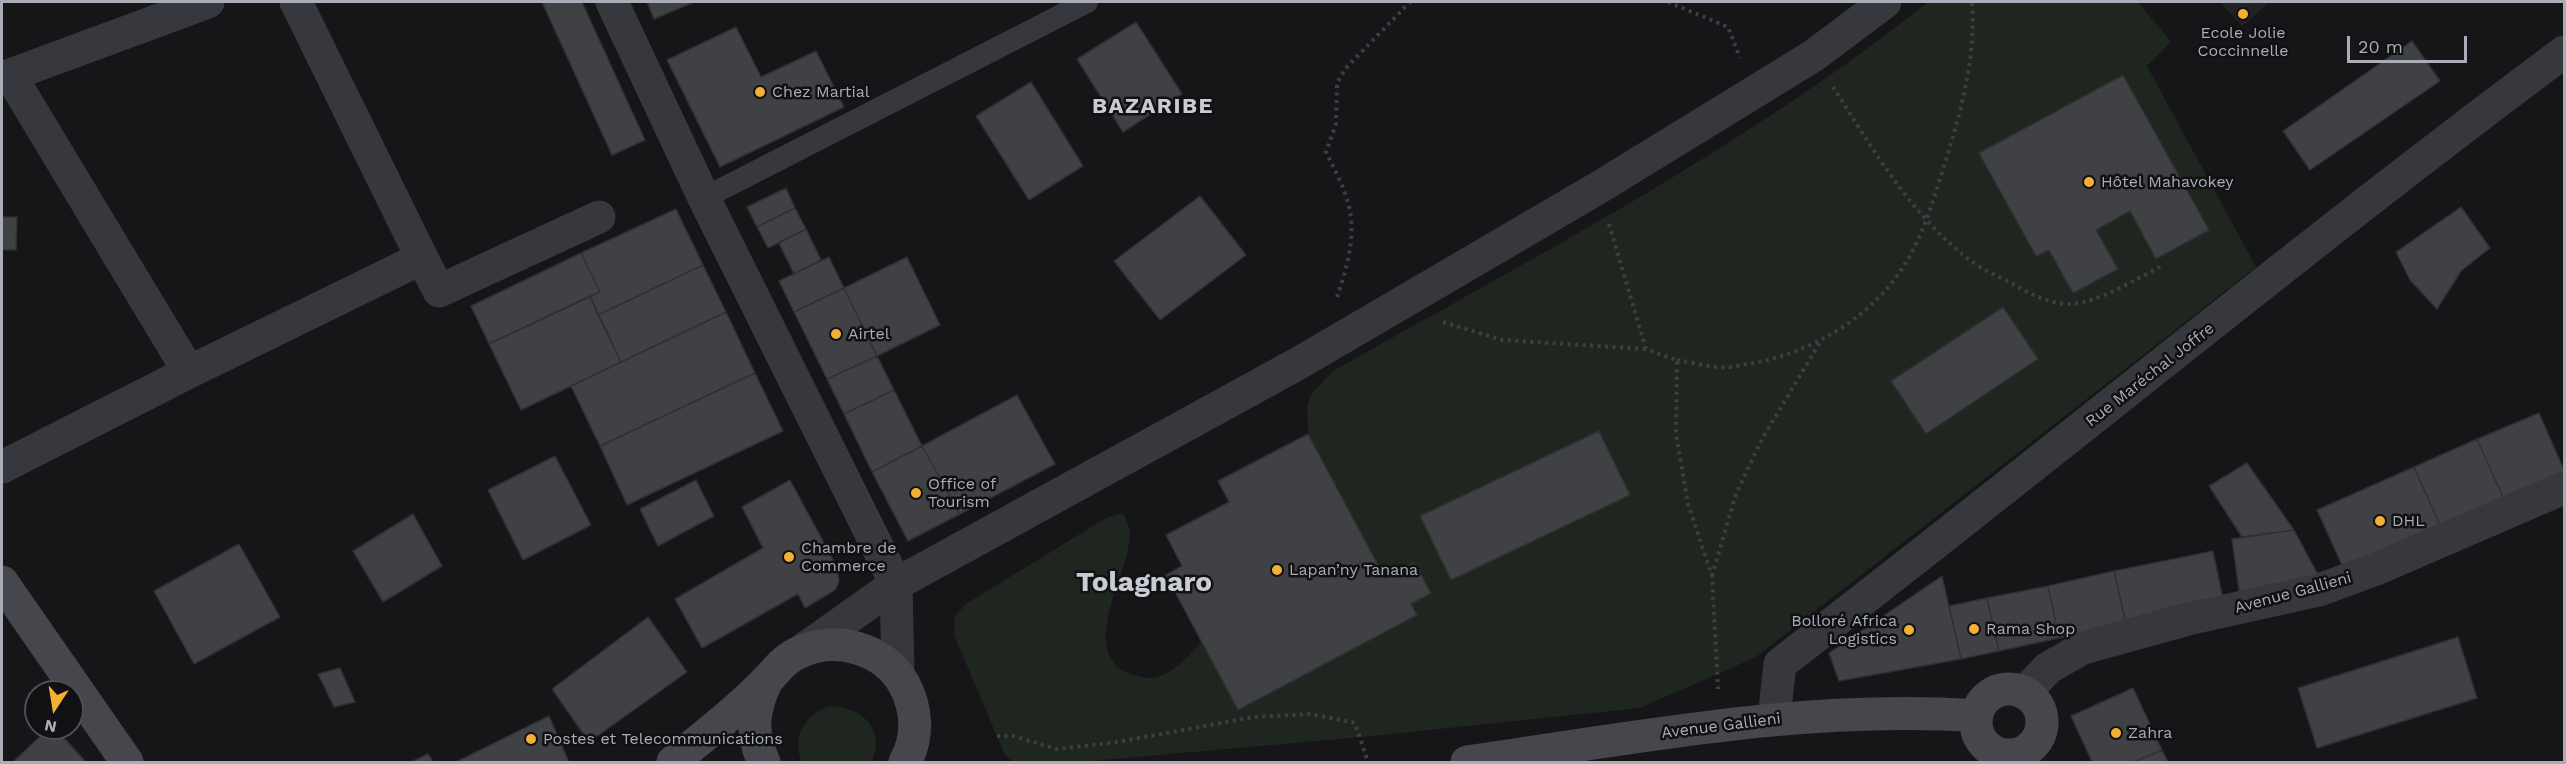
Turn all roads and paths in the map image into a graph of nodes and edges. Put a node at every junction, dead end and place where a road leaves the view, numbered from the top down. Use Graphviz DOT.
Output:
graph roads {
  1 [pos="208,2"];
  2 [pos="296,2"];
  3 [pos="612,2"];
  4 [pos="1087,2"];
  5 [pos="1410,2"];
  6 [pos="1668,2"];
  7 [pos="1885,2"];
  8 [pos="1972,2"];
  9 [pos="2565,52"];
  10 [pos="1813,56"];
  11 [pos="4,74"];
  12 [pos="1762,87"];
  13 [pos="1598,188"];
  14 [pos="704,198"];
  15 [pos="599,217"];
  16 [pos="1927,221"];
  17 [pos="422,258"];
  18 [pos="2162,266"];
  19 [pos="1401,304"];
  20 [pos="1334,306"];
  21 [pos="1821,341"];
  22 [pos="1646,349"];
  23 [pos="1677,360"];
  24 [pos="189,372"];
  25 [pos="2,467"];
  26 [pos="2565,488"];
  27 [pos="1712,576"];
  28 [pos="2,582"];
  29 [pos="896,584"];
  30 [pos="800,652"];
  31 [pos="898,674"];
  32 [pos="766,682"];
  33 [pos="2024,693"];
  34 [pos="1977,716"];
  35 [pos="1774,718"];
  36 [pos="1720,725"];
  37 [pos="997,736"];
  38 [pos="2041,752"];
  39 [pos="914,759"];
  40 [pos="127,762"];
  41 [pos="673,762"];
  42 [pos="764,762"];
  43 [pos="1368,762"];
  44 [pos="1467,762"];
  1 -- 11 [label="street"];
  2 -- 17 [label="street"];
  3 -- 14 [label="street"];
  4 -- 14 [label="lane"];
  5 -- 20 [label="path"];
  6 -- 12 [label="path"];
  7 -- 10 [label="street"];
  8 -- 16 [label="path"];
  9 -- 35 [label="street, Rue Maréchal Joffre"];
  10 -- 12 [label="street"];
  10 -- 16 [label="path"];
  11 -- 24 [label="street"];
  12 -- 13 [label="street"];
  13 -- 19 [label="street"];
  13 -- 22 [label="path"];
  14 -- 29 [label="street"];
  15 -- 17 [label="street"];
  16 -- 18 [label="path"];
  16 -- 21 [label="path"];
  17 -- 24 [label="street"];
  19 -- 22 [label="path"];
  19 -- 29 [label="street"];
  21 -- 23 [label="path"];
  21 -- 27 [label="path"];
  22 -- 23 [label="path"];
  23 -- 27 [label="path"];
  24 -- 25 [label="street"];
  26 -- 33 [label="street, Avenue Gallieni"];
  27 -- 36 [label="path"];
  28 -- 40 [label="main road"];
  29 -- 30 [label="street"];
  29 -- 31 [label="street"];
  30 -- 31 [label="main road"];
  30 -- 32 [label="main road"];
  31 -- 39 [label="main road"];
  32 -- 41 [label="main road"];
  32 -- 42 [label="main road"];
  33 -- 34 [label="main road"];
  33 -- 38 [label="main road"];
  34 -- 35 [label="main road, Avenue Gallieni"];
  34 -- 38 [label="main road"];
  35 -- 36 [label="main road, Avenue Gallieni"];
  36 -- 44 [label="main road, Avenue Gallieni"];
  37 -- 43 [label="path"];
}
